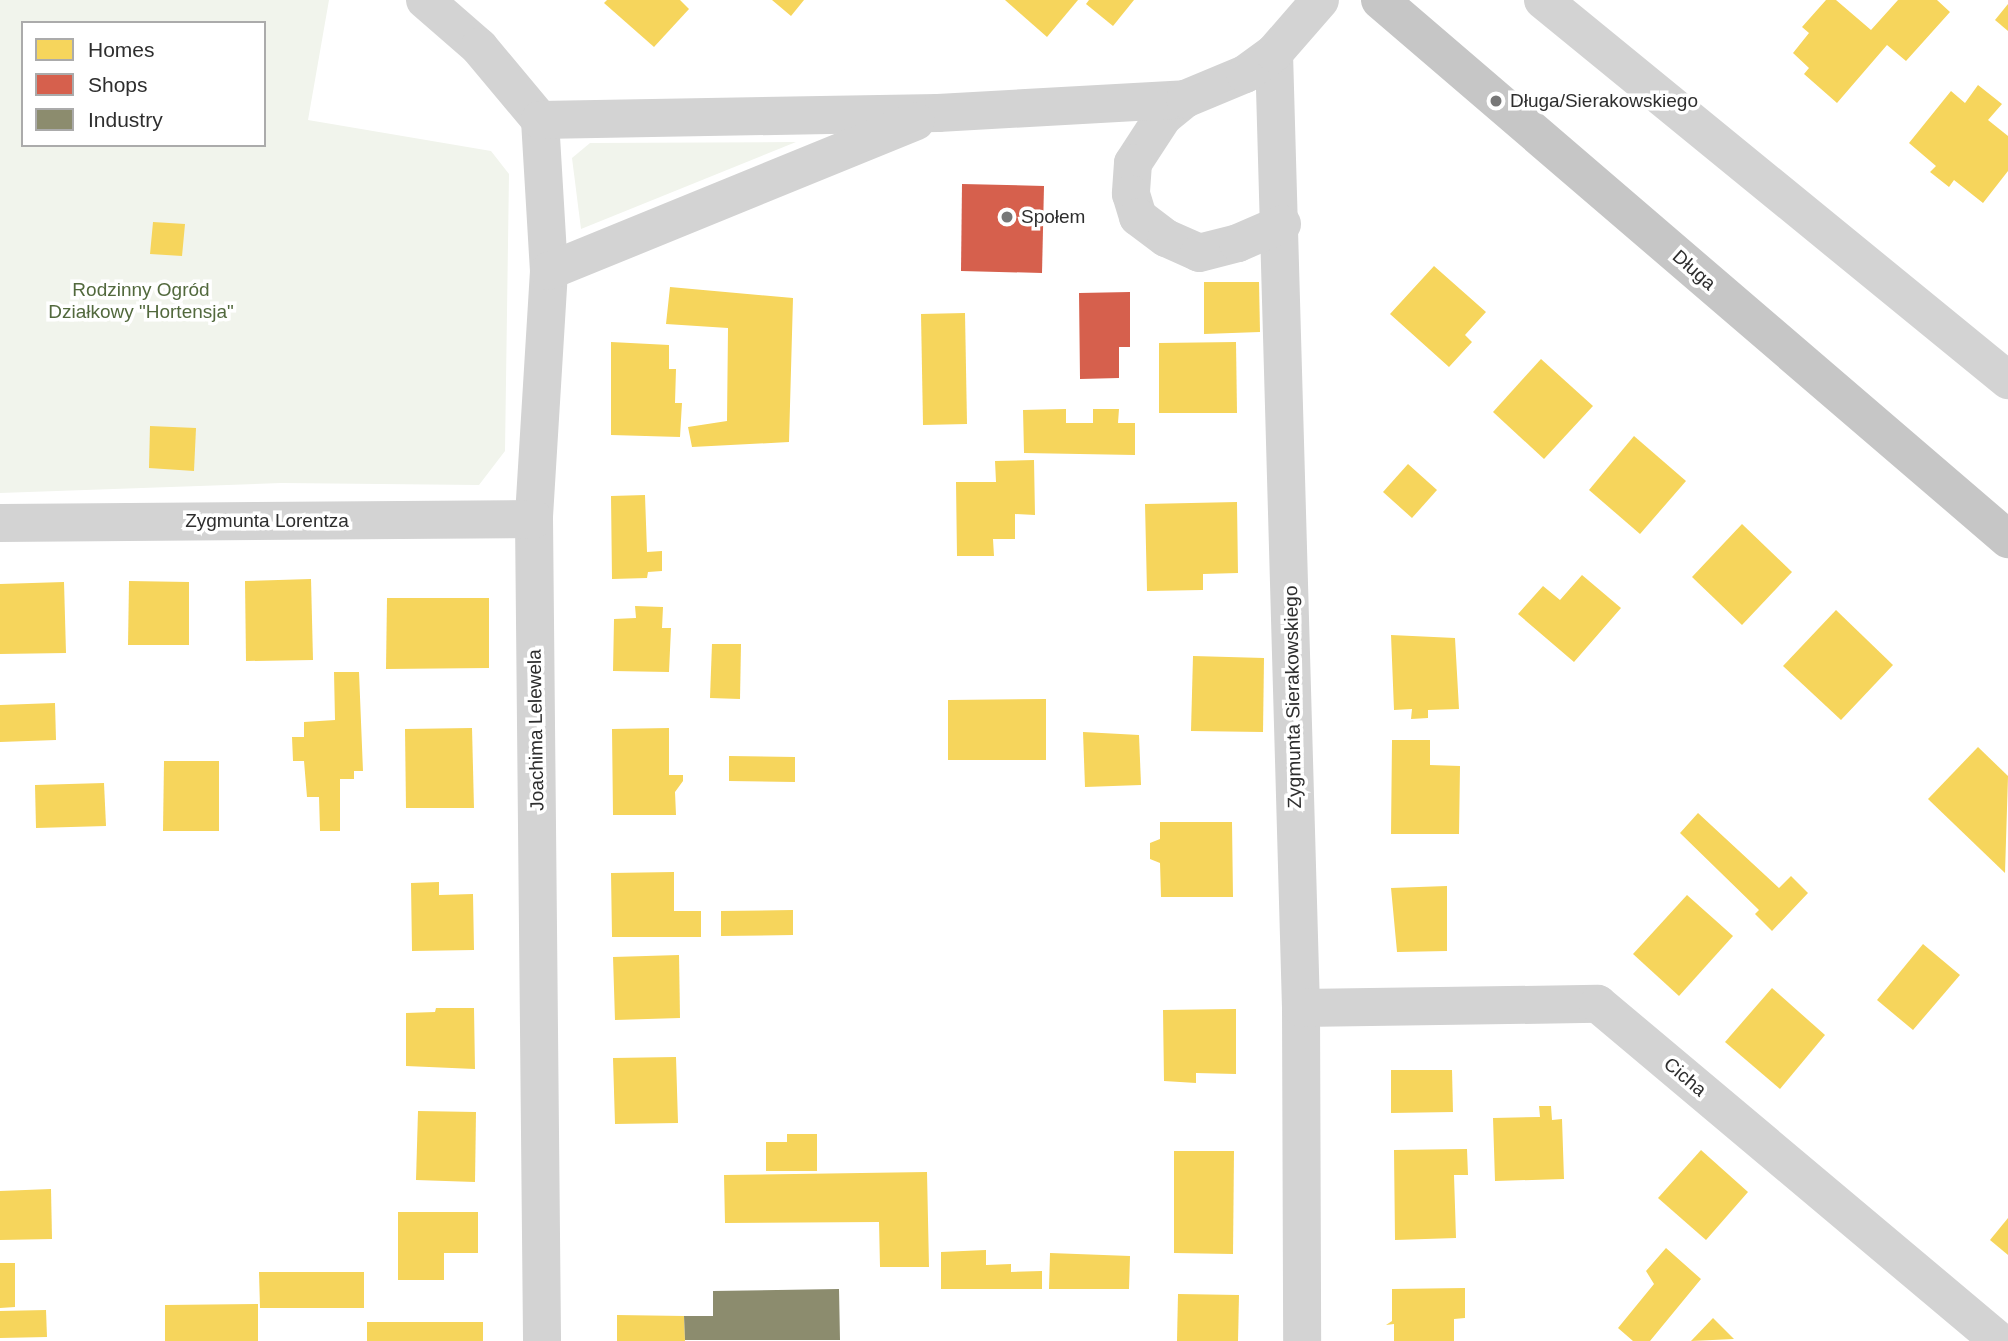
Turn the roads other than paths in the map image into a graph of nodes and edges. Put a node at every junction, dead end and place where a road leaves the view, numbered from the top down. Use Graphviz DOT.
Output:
graph roads {
  1 [pos="425,0"];
  2 [pos="1320,0"];
  3 [pos="1380,0"];
  4 [pos="1543,0"];
  5 [pos="1274,53"];
  6 [pos="1185,99"];
  7 [pos="938,113"];
  8 [pos="540,120"];
  9 [pos="1282,224"];
  10 [pos="549,271"];
  11 [pos="2008,380"];
  12 [pos="534,519"];
  13 [pos="0,523"];
  14 [pos="2008,539"];
  15 [pos="1301,1008"];
  16 [pos="542,1341"];
  17 [pos="1302,1341"];
  18 [pos="1999,1341"];
  1 -- 8 [label="street"];
  2 -- 5 [label="street"];
  3 -- 14 [label="main road, Długa"];
  4 -- 11 [label="street"];
  5 -- 6 [label="street"];
  5 -- 9 [label="street, Zygmunta Sierakowskiego"];
  6 -- 7 [label="street"];
  6 -- 9 [label="street"];
  7 -- 8 [label="street"];
  7 -- 10 [label="street"];
  8 -- 10 [label="street, Joachima Lelewela"];
  9 -- 15 [label="street, Zygmunta Sierakowskiego"];
  10 -- 12 [label="street, Joachima Lelewela"];
  12 -- 13 [label="street, Zygmunta Lorentza"];
  12 -- 16 [label="street, Joachima Lelewela"];
  15 -- 17 [label="street, Zygmunta Sierakowskiego"];
  15 -- 18 [label="street, Cicha"];
}
